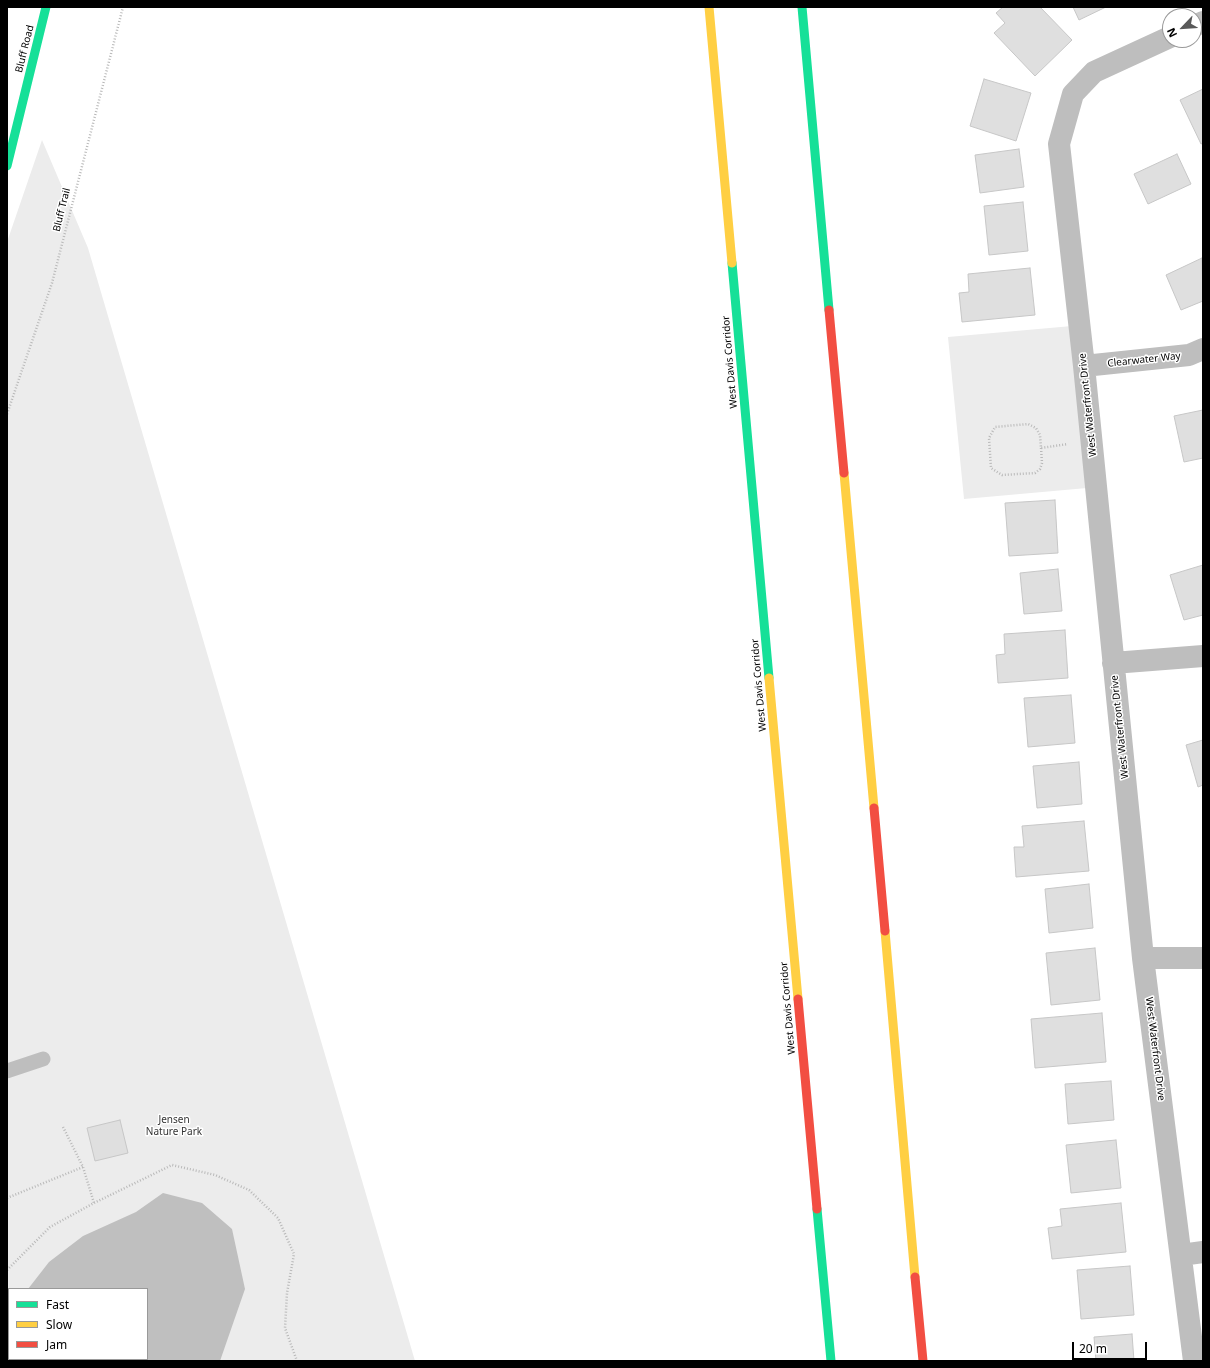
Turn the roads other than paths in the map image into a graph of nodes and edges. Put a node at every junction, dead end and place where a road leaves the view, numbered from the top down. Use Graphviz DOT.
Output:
graph roads {
  1 [pos="46,7"];
  2 [pos="709,7"];
  3 [pos="802,7"];
  4 [pos="1162,41"];
  5 [pos="7,166"];
  6 [pos="1203,349"];
  7 [pos="1084,366"];
  8 [pos="1203,656"];
  9 [pos="1113,663"];
  10 [pos="1143,958"];
  11 [pos="1203,958"];
  12 [pos="43,1059"];
  13 [pos="7,1070"];
  14 [pos="1203,1252"];
  15 [pos="1182,1255"];
  16 [pos="831,1361"];
  17 [pos="924,1361"];
  18 [pos="1194,1361"];
  1 -- 5 [label="main road, Bluff Road"];
  2 -- 16 [label="main road, West Davis Corridor"];
  3 -- 17 [label="main road"];
  4 -- 7 [label="street, West Waterfront Drive"];
  6 -- 7 [label="street, Clearwater Way"];
  7 -- 9 [label="street, West Waterfront Drive"];
  8 -- 9 [label="street"];
  9 -- 10 [label="street, West Waterfront Drive"];
  10 -- 11 [label="street"];
  10 -- 15 [label="street, West Waterfront Drive"];
  12 -- 13 [label="lane"];
  14 -- 15 [label="street"];
  15 -- 18 [label="street, West Waterfront Drive"];
}
